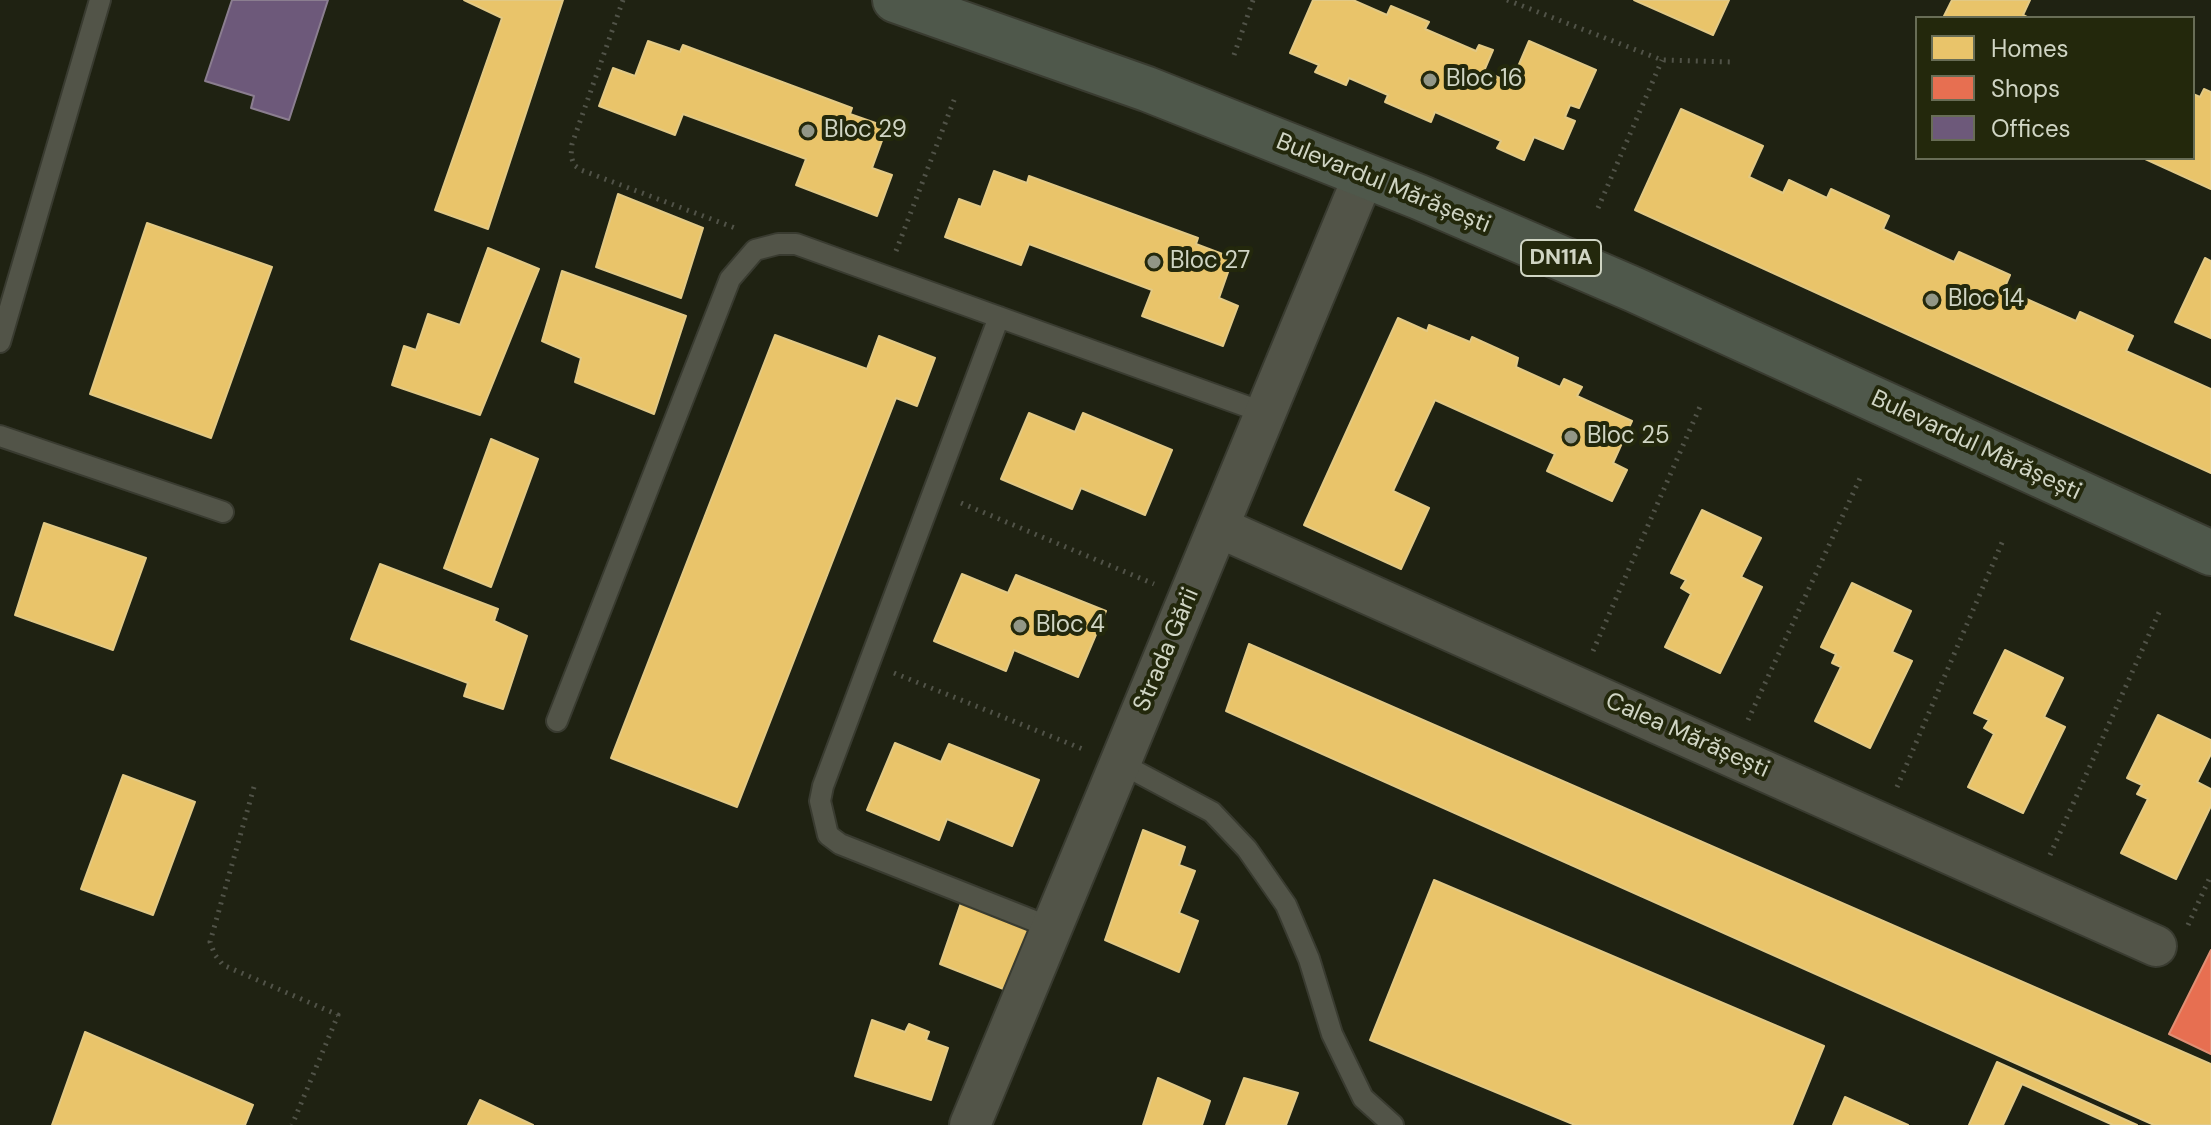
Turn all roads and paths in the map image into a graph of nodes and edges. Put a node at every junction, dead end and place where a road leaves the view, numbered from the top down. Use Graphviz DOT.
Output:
graph roads {
  1 [pos="100,0"];
  2 [pos="623,0"];
  3 [pos="895,0"];
  4 [pos="1253,0"];
  5 [pos="1507,0"];
  6 [pos="1234,55"];
  7 [pos="1662,60"];
  8 [pos="1733,62"];
  9 [pos="956,95"];
  10 [pos="1364,175"];
  11 [pos="1598,208"];
  12 [pos="778,244"];
  13 [pos="886,277"];
  14 [pos="999,317"];
  15 [pos="0,342"];
  16 [pos="1702,402"];
  17 [pos="1265,413"];
  18 [pos="0,436"];
  19 [pos="1862,474"];
  20 [pos="934,492"];
  21 [pos="223,512"];
  22 [pos="1218,527"];
  23 [pos="2004,538"];
  24 [pos="2211,553"];
  25 [pos="1189,598"];
  26 [pos="2161,608"];
  27 [pos="870,663"];
  28 [pos="1577,686"];
  29 [pos="557,721"];
  30 [pos="1731,755"];
  31 [pos="1120,763"];
  32 [pos="254,787"];
  33 [pos="1881,823"];
  34 [pos="2211,875"];
  35 [pos="2034,891"];
  36 [pos="1052,928"];
  37 [pos="2156,946"];
  38 [pos="292,1125"];
  39 [pos="970,1125"];
  40 [pos="1393,1125"];
  1 -- 15 [label="lane"];
  2 -- 12 [label="path"];
  3 -- 10 [label="main road, Bulevardul Mărășești / DN11A"];
  4 -- 6 [label="path"];
  5 -- 7 [label="path"];
  7 -- 8 [label="path"];
  7 -- 11 [label="path"];
  9 -- 13 [label="path"];
  10 -- 17 [label="street, Strada Gării"];
  10 -- 24 [label="main road, Bulevardul Mărășești / DN11A"];
  12 -- 13 [label="lane"];
  12 -- 29 [label="lane"];
  13 -- 14 [label="lane"];
  14 -- 17 [label="lane"];
  14 -- 20 [label="lane"];
  16 -- 28 [label="path"];
  17 -- 22 [label="street, Strada Gării"];
  18 -- 21 [label="lane"];
  19 -- 30 [label="path"];
  20 -- 25 [label="path"];
  20 -- 27 [label="lane"];
  22 -- 25 [label="street, Strada Gării"];
  22 -- 28 [label="street, Calea Mărășești"];
  23 -- 33 [label="path"];
  25 -- 31 [label="street, Strada Gării"];
  26 -- 35 [label="path"];
  27 -- 31 [label="path"];
  27 -- 36 [label="lane"];
  28 -- 30 [label="street, Calea Mărășești"];
  30 -- 33 [label="street, Calea Mărășești"];
  31 -- 36 [label="street, Strada Gării"];
  31 -- 40 [label="lane"];
  32 -- 38 [label="path"];
  33 -- 35 [label="street, Calea Mărășești"];
  34 -- 37 [label="path"];
  35 -- 37 [label="street, Calea Mărășești"];
  36 -- 39 [label="street, Strada Gării"];
}
